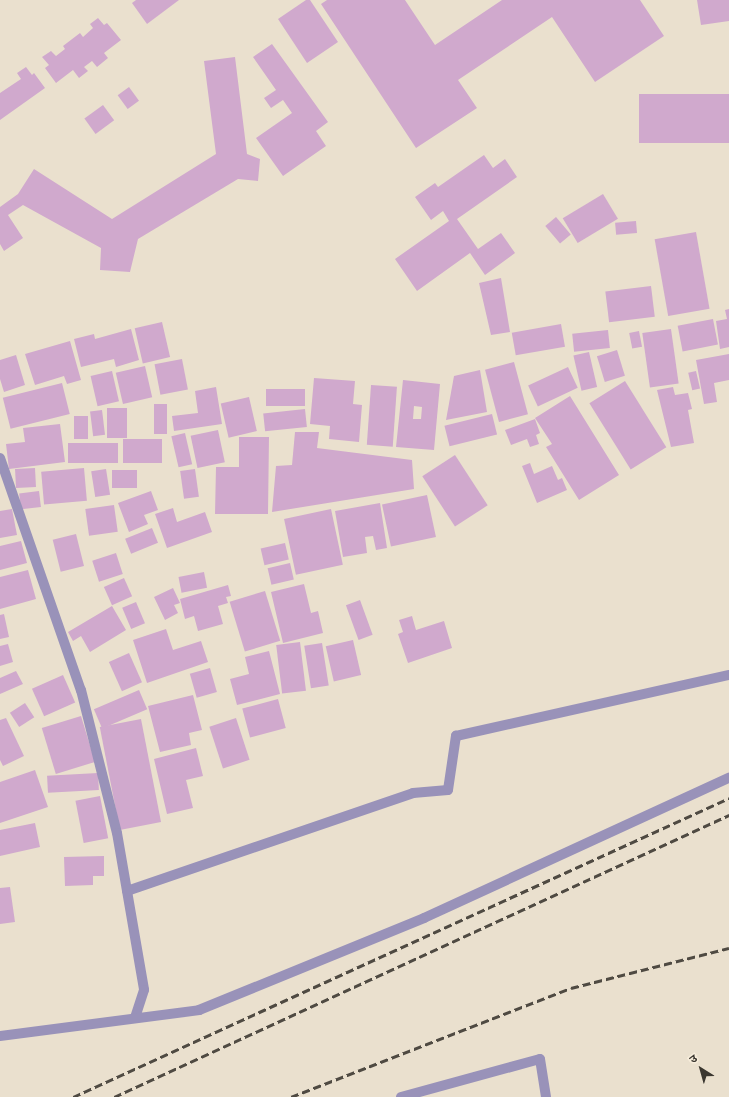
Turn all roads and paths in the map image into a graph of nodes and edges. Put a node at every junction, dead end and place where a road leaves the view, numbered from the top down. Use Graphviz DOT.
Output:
graph roads {
  1 [pos="0,458"];
  2 [pos="729,675"];
  3 [pos="729,778"];
  4 [pos="127,891"];
  5 [pos="135,1016"];
  6 [pos="0,1036"];
  7 [pos="401,1097"];
  8 [pos="546,1097"];
  1 -- 4 [label="street"];
  2 -- 4 [label="street"];
  3 -- 5 [label="street"];
  4 -- 5 [label="street"];
  5 -- 6 [label="street"];
  7 -- 8 [label="street"];
}
